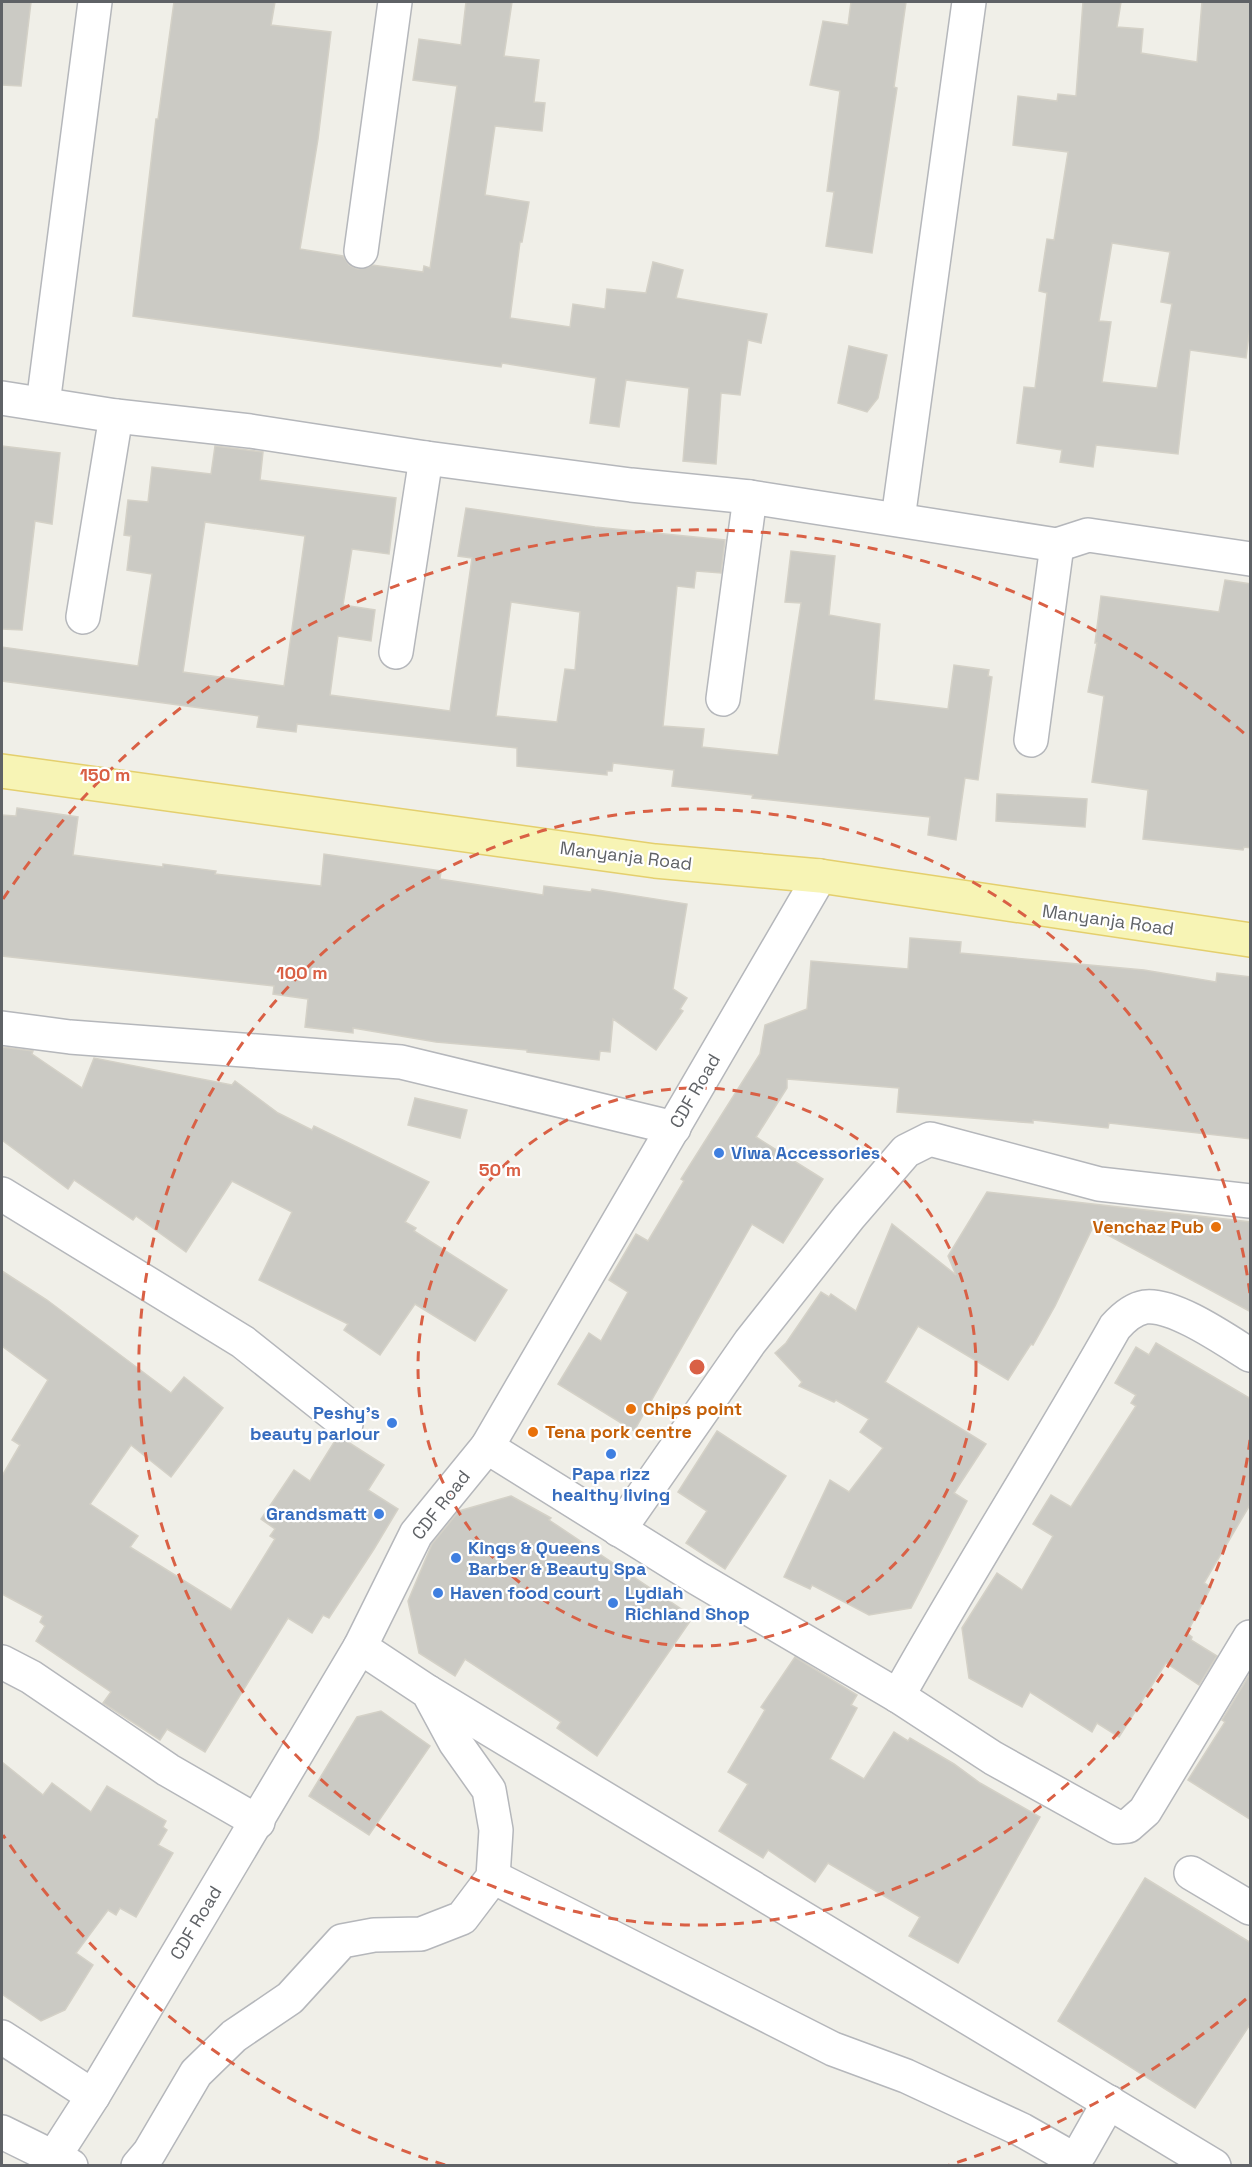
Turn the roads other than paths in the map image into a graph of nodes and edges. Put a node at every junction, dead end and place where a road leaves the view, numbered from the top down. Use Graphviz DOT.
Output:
graph roads {
  1 [pos="94,2"];
  2 [pos="395,2"];
  3 [pos="969,2"];
  4 [pos="361,251"];
  5 [pos="2,398"];
  6 [pos="43,404"];
  7 [pos="116,416"];
  8 [pos="426,458"];
  9 [pos="750,497"];
  10 [pos="898,519"];
  11 [pos="1057,545"];
  12 [pos="1251,559"];
  13 [pos="83,616"];
  14 [pos="396,652"];
  15 [pos="723,699"];
  16 [pos="1031,740"];
  17 [pos="2,771"];
  18 [pos="820,876"];
  19 [pos="1251,940"];
  20 [pos="2,1028"];
  21 [pos="674,1128"];
  22 [pos="2,1194"];
  23 [pos="1251,1201"];
  24 [pos="1251,1355"];
  25 [pos="346,1424"];
  26 [pos="487,1447"];
  27 [pos="620,1530"];
  28 [pos="1251,1637"];
  29 [pos="360,1647"];
  30 [pos="2,1662"];
  31 [pos="428,1692"];
  32 [pos="898,1696"];
  33 [pos="258,1822"];
  34 [pos="1191,1873"];
  35 [pos="493,1877"];
  36 [pos="1251,1908"];
  37 [pos="2,2037"];
  38 [pos="93,2096"];
  39 [pos="1108,2102"];
  40 [pos="2,2132"];
  41 [pos="58,2162"];
  42 [pos="138,2166"];
  43 [pos="1214,2166"];
  1 -- 6 [label="street"];
  2 -- 4 [label="street"];
  3 -- 10 [label="street"];
  5 -- 6 [label="street"];
  6 -- 7 [label="street"];
  7 -- 8 [label="street"];
  7 -- 13 [label="street"];
  8 -- 9 [label="street"];
  8 -- 14 [label="street"];
  9 -- 10 [label="street"];
  9 -- 15 [label="street"];
  10 -- 11 [label="street"];
  11 -- 12 [label="street"];
  11 -- 16 [label="street"];
  17 -- 18 [label="main road, Manyanja Road"];
  18 -- 19 [label="main road, Manyanja Road"];
  18 -- 21 [label="street, CDF Road"];
  20 -- 21 [label="street"];
  21 -- 26 [label="street, CDF Road"];
  22 -- 25 [label="street"];
  23 -- 27 [label="street"];
  24 -- 32 [label="street"];
  26 -- 27 [label="street"];
  26 -- 29 [label="street, CDF Road"];
  27 -- 32 [label="street"];
  28 -- 32 [label="street"];
  29 -- 31 [label="street"];
  29 -- 33 [label="street, CDF Road"];
  30 -- 33 [label="street"];
  31 -- 35 [label="street"];
  31 -- 39 [label="street"];
  33 -- 38 [label="street, CDF Road"];
  34 -- 36 [label="street"];
  35 -- 39 [label="street"];
  35 -- 42 [label="street"];
  37 -- 38 [label="street"];
  38 -- 41 [label="street, CDF Road"];
  39 -- 43 [label="street"];
  40 -- 41 [label="street"];
}
